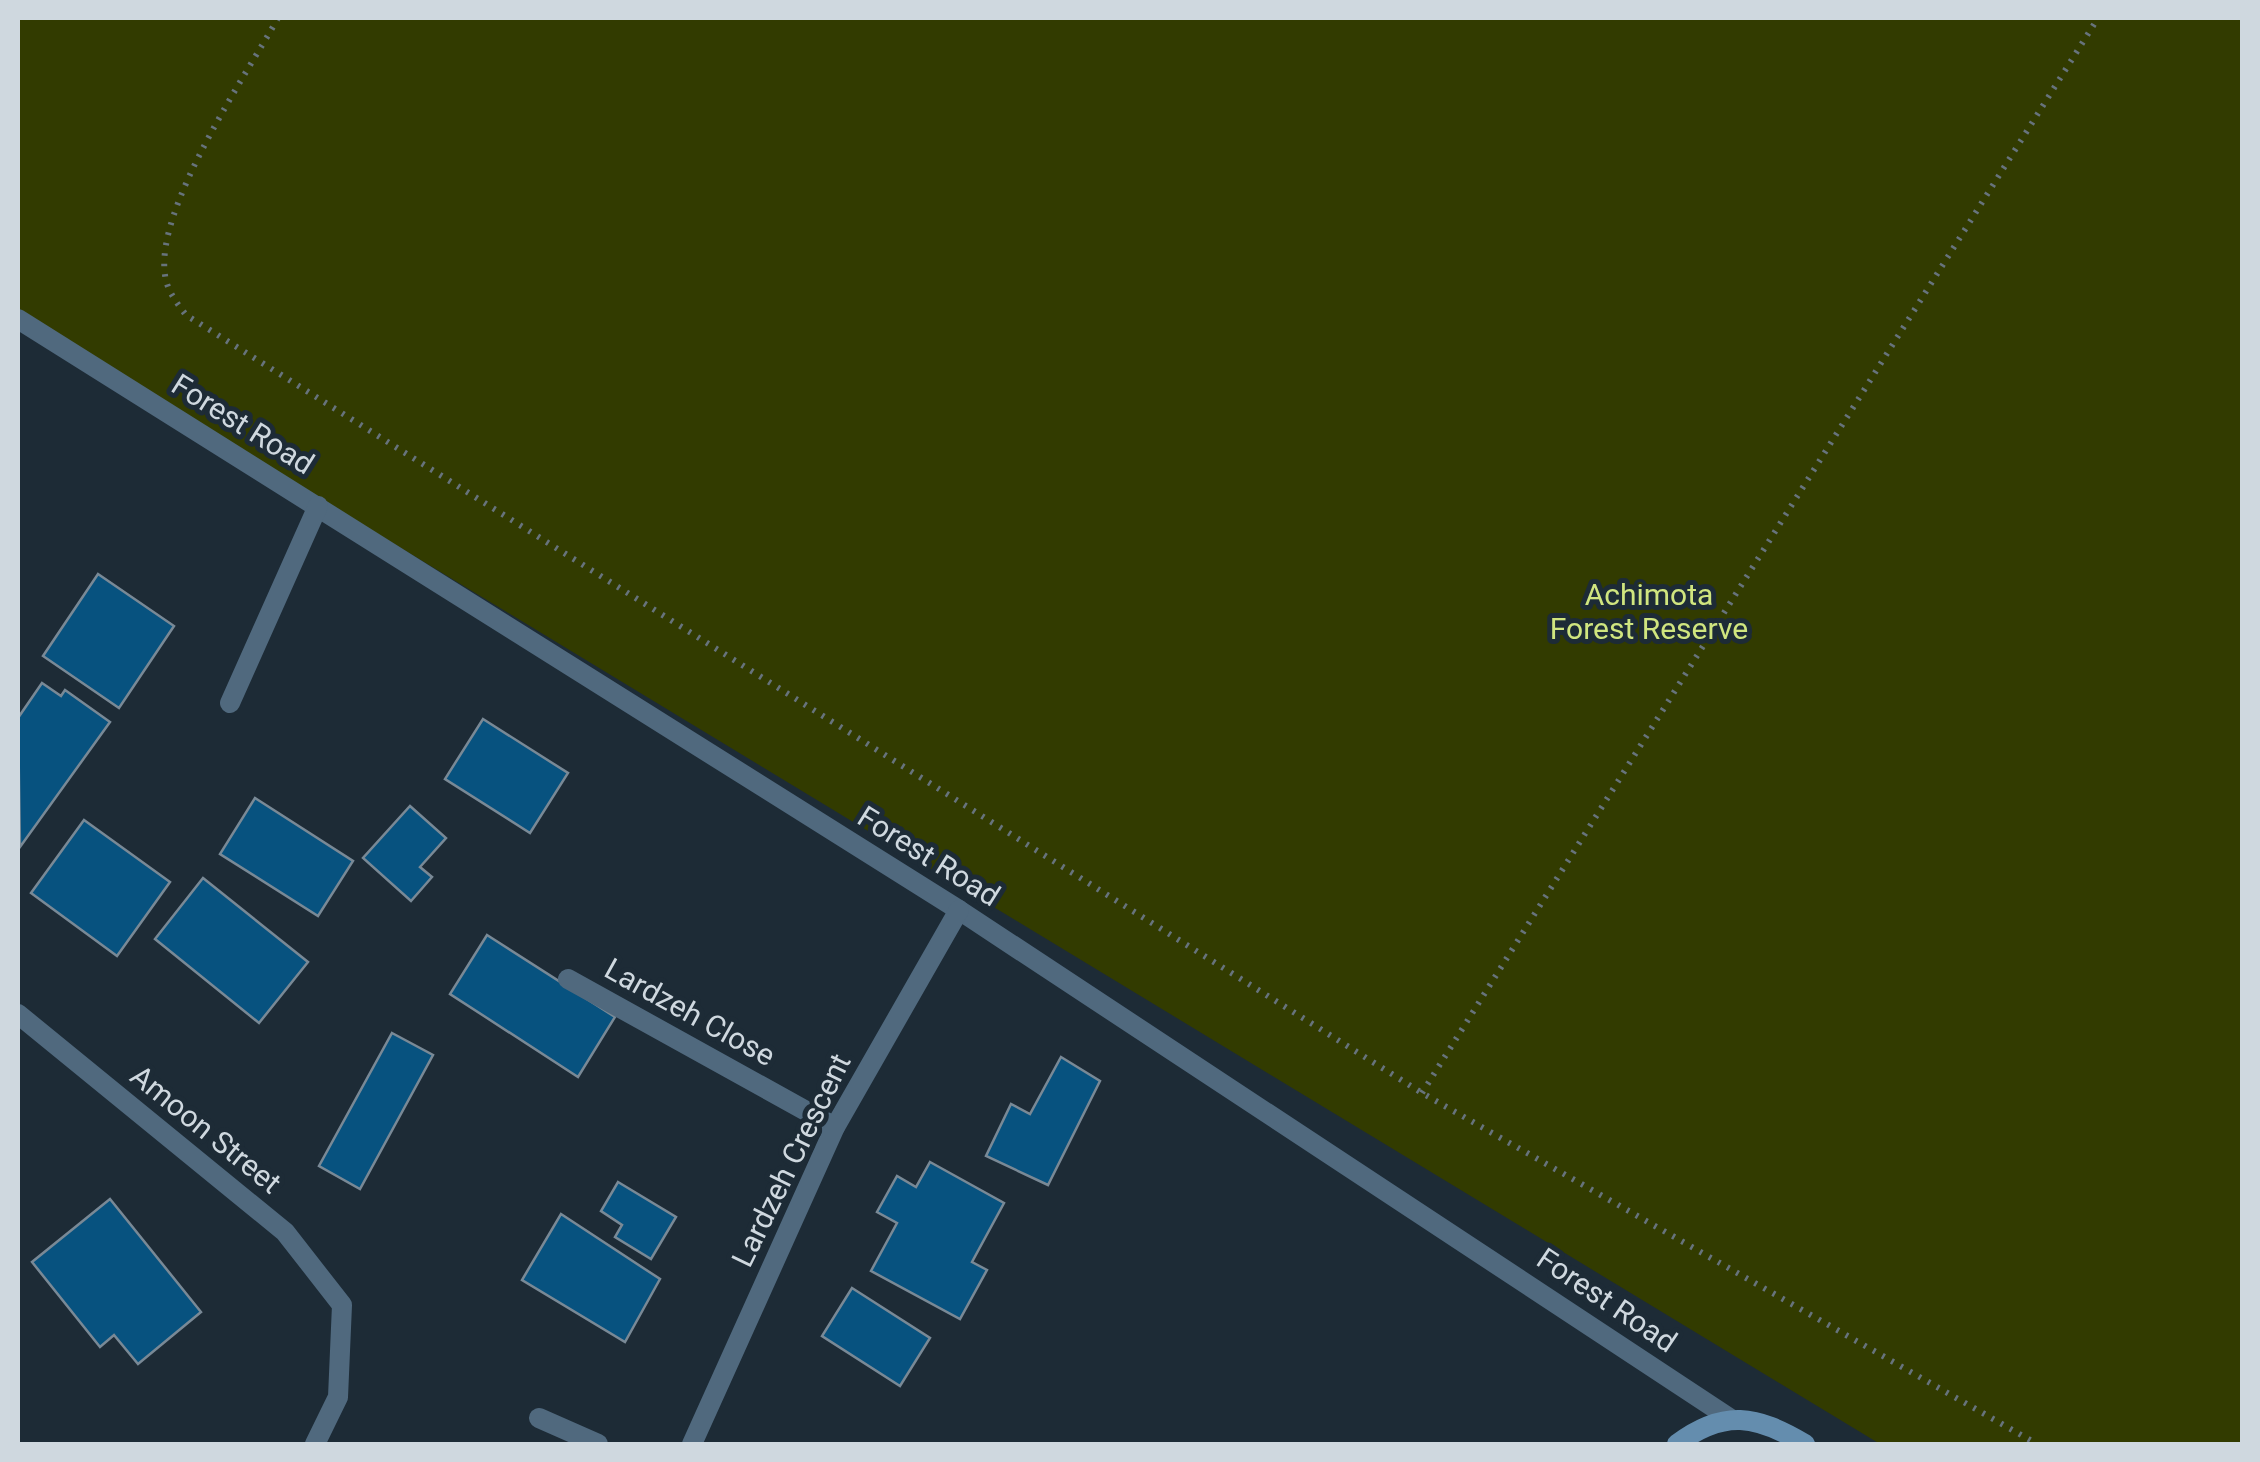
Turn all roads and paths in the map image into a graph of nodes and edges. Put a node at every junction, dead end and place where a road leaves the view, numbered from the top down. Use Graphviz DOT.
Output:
graph roads {
  1 [pos="278,18"];
  2 [pos="2098,18"];
  3 [pos="18,318"];
  4 [pos="318,506"];
  5 [pos="230,703"];
  6 [pos="960,910"];
  7 [pos="568,979"];
  8 [pos="18,1014"];
  9 [pos="1422,1093"];
  10 [pos="835,1127"];
  11 [pos="539,1418"];
  12 [pos="1731,1418"];
  13 [pos="315,1444"];
  14 [pos="598,1444"];
  15 [pos="692,1444"];
  16 [pos="1678,1444"];
  17 [pos="1804,1444"];
  18 [pos="2038,1444"];
  1 -- 9 [label="path"];
  2 -- 9 [label="path"];
  3 -- 4 [label="street, Forest Road"];
  4 -- 5 [label="street"];
  4 -- 6 [label="street, Forest Road"];
  6 -- 10 [label="street, Lardzeh Crescent"];
  6 -- 12 [label="street, Forest Road"];
  7 -- 10 [label="street, Lardzeh Close"];
  8 -- 13 [label="street, Amoon Street"];
  9 -- 18 [label="path"];
  10 -- 15 [label="street, Lardzeh Crescent"];
  11 -- 14 [label="street"];
  12 -- 16 [label="main road"];
  12 -- 17 [label="main road, Forest Road"];
}
